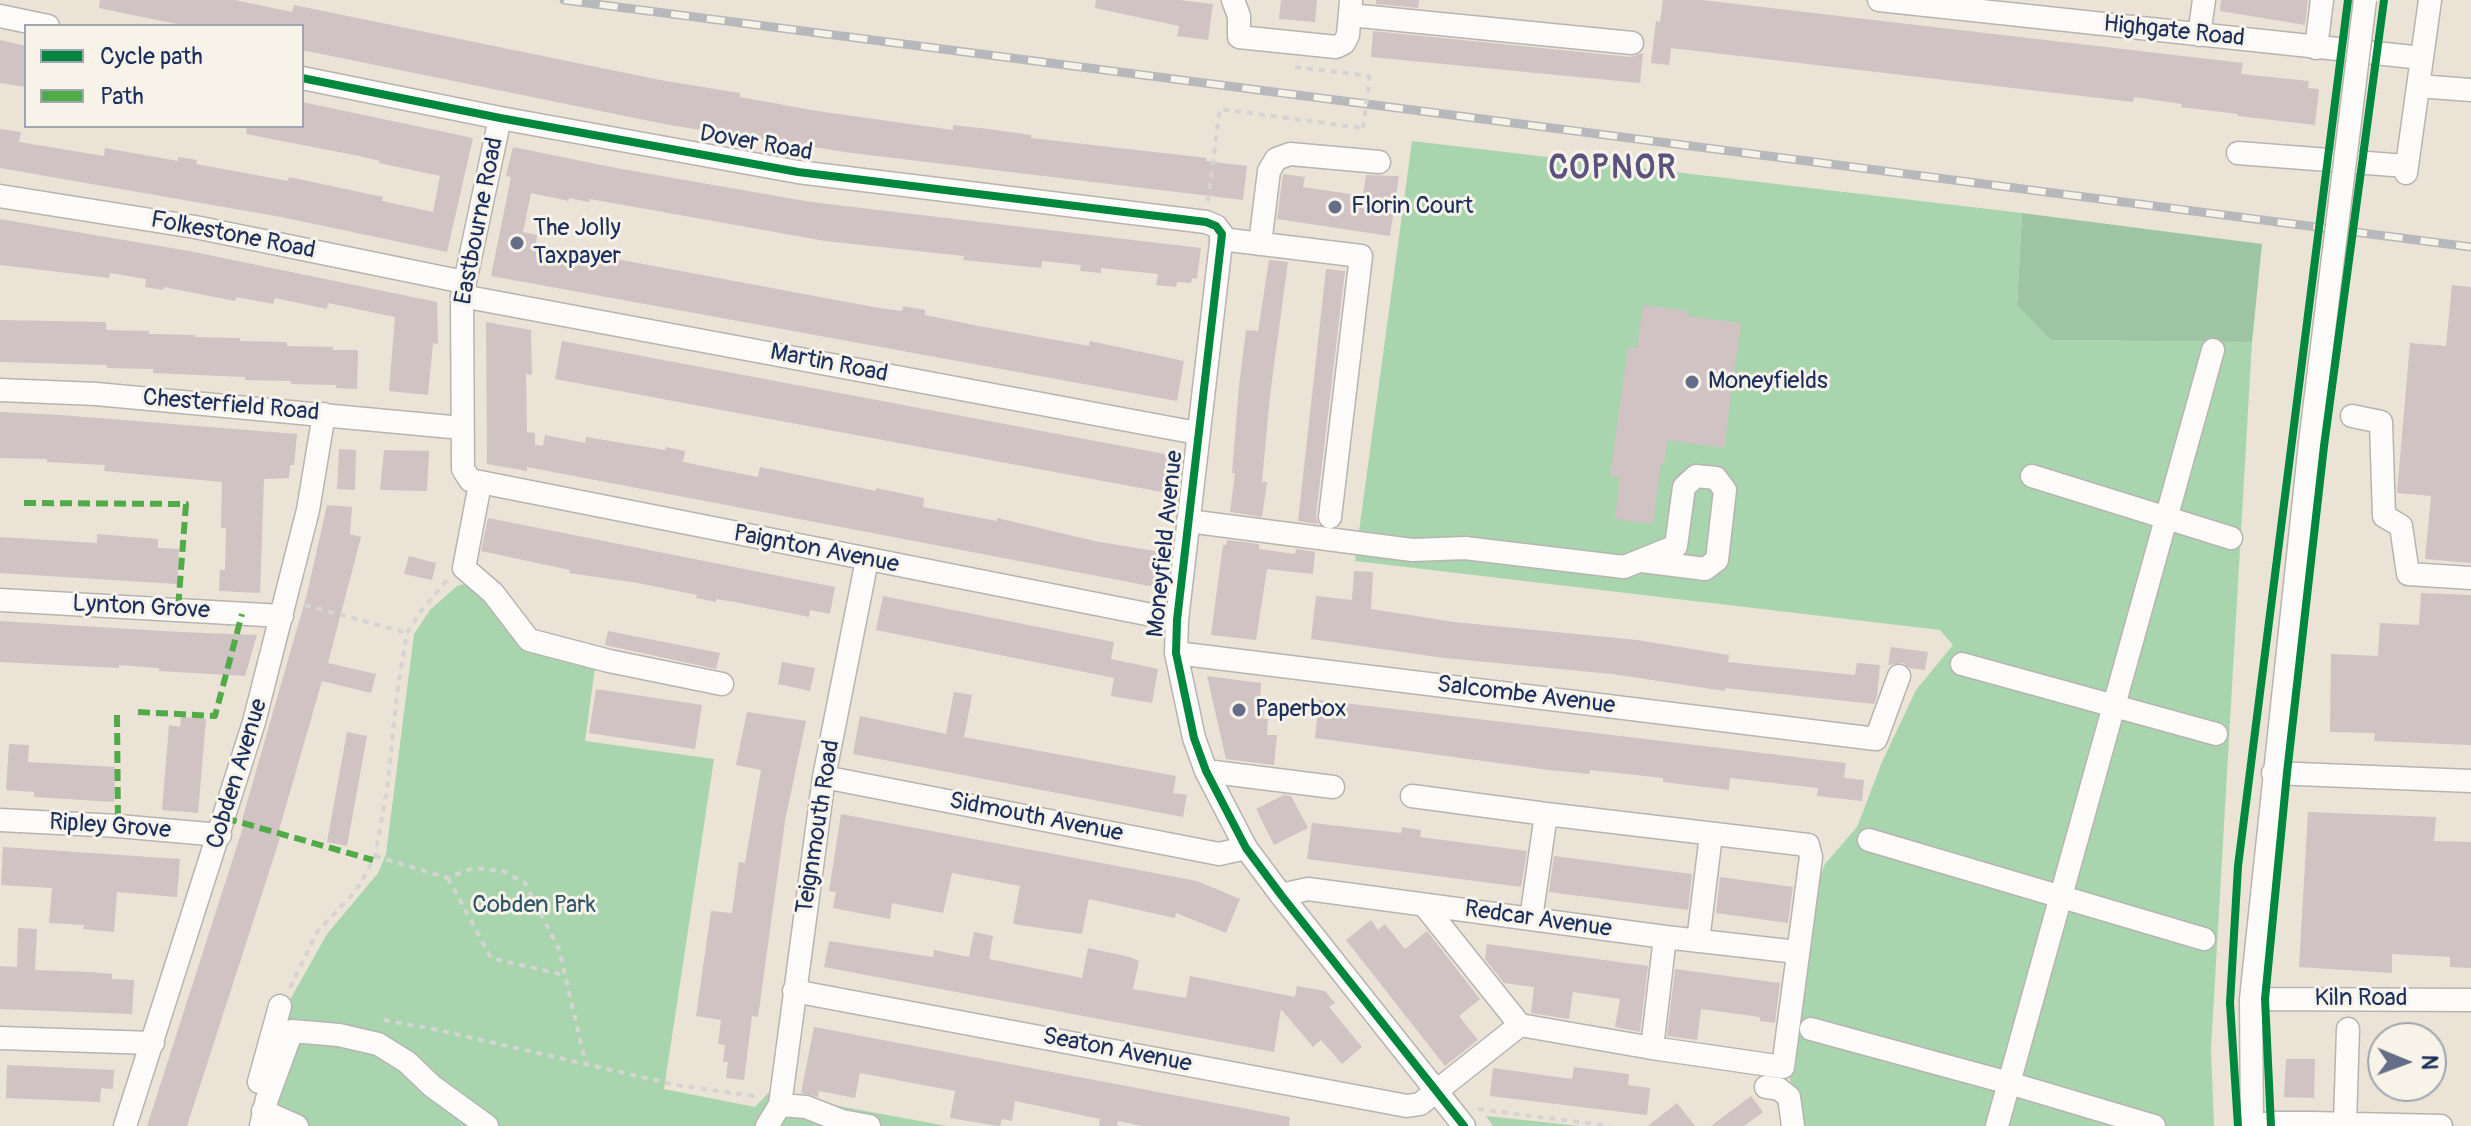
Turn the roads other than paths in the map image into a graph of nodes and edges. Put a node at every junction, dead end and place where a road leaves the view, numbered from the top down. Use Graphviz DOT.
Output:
graph roads {
  1 [pos="1233,0"];
  2 [pos="1879,0"];
  3 [pos="2204,0"];
  4 [pos="2322,0"];
  5 [pos="2365,0"];
  6 [pos="2430,0"];
  7 [pos="1983,5"];
  8 [pos="1350,7"];
  9 [pos="0,16"];
  10 [pos="38,24"];
  11 [pos="2199,35"];
  12 [pos="1632,43"];
  13 [pos="2316,48"];
  14 [pos="2422,58"];
  15 [pos="304,78"];
  16 [pos="2418,86"];
  17 [pos="2471,90"];
  18 [pos="500,118"];
  19 [pos="2238,153"];
  20 [pos="1379,162"];
  21 [pos="0,196"];
  22 [pos="1214,231"];
  23 [pos="1260,244"];
  24 [pos="463,289"];
  25 [pos="2213,350"];
  26 [pos="0,390"];
  27 [pos="324,414"];
  28 [pos="2352,416"];
  29 [pos="462,428"];
  30 [pos="1197,433"];
  31 [pos="471,476"];
  32 [pos="2032,476"];
  33 [pos="1330,517"];
  34 [pos="2167,518"];
  35 [pos="1188,521"];
  36 [pos="2231,538"];
  37 [pos="867,560"];
  38 [pos="1642,561"];
  39 [pos="2471,578"];
  40 [pos="0,600"];
  41 [pos="284,608"];
  42 [pos="1177,620"];
  43 [pos="1176,653"];
  44 [pos="1962,664"];
  45 [pos="1899,676"];
  46 [pos="722,684"];
  47 [pos="2114,707"];
  48 [pos="2216,734"];
  49 [pos="1206,771"];
  50 [pos="2273,773"];
  51 [pos="824,777"];
  52 [pos="2471,781"];
  53 [pos="1333,787"];
  54 [pos="1412,796"];
  55 [pos="1546,814"];
  56 [pos="0,820"];
  57 [pos="220,835"];
  58 [pos="1711,835"];
  59 [pos="1869,840"];
  60 [pos="1246,848"];
  61 [pos="1281,895"];
  62 [pos="2061,897"];
  63 [pos="1424,905"];
  64 [pos="1531,919"];
  65 [pos="1665,937"];
  66 [pos="2204,939"];
  67 [pos="1698,941"];
  68 [pos="1797,952"];
  69 [pos="794,991"];
  70 [pos="2251,999"];
  71 [pos="2471,1000"];
  72 [pos="280,1006"];
  73 [pos="1520,1025"];
  74 [pos="1811,1029"];
  75 [pos="2348,1029"];
  76 [pos="0,1038"];
  77 [pos="153,1043"];
  78 [pos="1652,1048"];
  79 [pos="2009,1083"];
  80 [pos="1766,1087"];
  81 [pos="1438,1092"];
  82 [pos="779,1100"];
  83 [pos="257,1121"];
  84 [pos="1460,1121"];
  85 [pos="2345,1123"];
  86 [pos="125,1126"];
  87 [pos="297,1126"];
  88 [pos="487,1126"];
  89 [pos="767,1126"];
  90 [pos="869,1126"];
  91 [pos="1793,1126"];
  92 [pos="1997,1126"];
  93 [pos="2154,1126"];
  94 [pos="2252,1126"];
  95 [pos="2412,1126"];
  96 [pos="2441,1126"];
  1 -- 8 [label="street"];
  2 -- 7 [label="street, Highgate Road"];
  3 -- 11 [label="street"];
  4 -- 13 [label="street"];
  5 -- 50 [label="street, bridge"];
  6 -- 14 [label="street"];
  7 -- 11 [label="street, Highgate Road"];
  8 -- 12 [label="street"];
  9 -- 10 [label="street"];
  11 -- 13 [label="street, Highgate Road"];
  13 -- 14 [label="street, Highgate Road"];
  14 -- 16 [label="street"];
  15 -- 18 [label="street, Dover Road"];
  16 -- 17 [label="street"];
  16 -- 19 [label="street"];
  18 -- 22 [label="street, Dover Road"];
  18 -- 24 [label="street, Eastbourne Road"];
  20 -- 23 [label="street"];
  21 -- 24 [label="street, Folkestone Road"];
  22 -- 23 [label="street, Dover Road"];
  22 -- 30 [label="street, Moneyfield Avenue"];
  23 -- 33 [label="street, Dover Road"];
  24 -- 29 [label="street, Eastbourne Road"];
  24 -- 30 [label="street, Martin Road"];
  25 -- 34 [label="street"];
  26 -- 27 [label="street, Chesterfield Road"];
  27 -- 29 [label="street, Chesterfield Road"];
  27 -- 41 [label="street, Cobden Avenue"];
  28 -- 39 [label="street"];
  29 -- 31 [label="street, Eastbourne Road"];
  30 -- 35 [label="street, Moneyfield Avenue"];
  31 -- 37 [label="street, Paignton Avenue"];
  31 -- 46 [label="street, Eastbourne Road"];
  32 -- 34 [label="street"];
  34 -- 36 [label="street"];
  34 -- 47 [label="street"];
  35 -- 38 [label="street"];
  35 -- 42 [label="street, Moneyfield Avenue"];
  37 -- 42 [label="street, Paignton Avenue"];
  37 -- 51 [label="street, Teignmouth Road"];
  38 -- 38 [label="street"];
  40 -- 41 [label="street, Lynton Grove"];
  41 -- 57 [label="street, Cobden Avenue"];
  42 -- 43 [label="street, Moneyfield Avenue"];
  43 -- 45 [label="street, Salcombe Avenue"];
  43 -- 49 [label="street, Moneyfield Avenue"];
  44 -- 47 [label="street"];
  47 -- 48 [label="street"];
  47 -- 62 [label="street"];
  49 -- 53 [label="street"];
  49 -- 60 [label="street, Moneyfield Avenue"];
  50 -- 52 [label="street"];
  50 -- 70 [label="street"];
  51 -- 60 [label="street, Sidmouth Avenue"];
  51 -- 69 [label="street, Teignmouth Road"];
  54 -- 55 [label="street"];
  55 -- 58 [label="street"];
  55 -- 64 [label="street"];
  56 -- 57 [label="street, Ripley Grove"];
  57 -- 77 [label="street, Cobden Avenue"];
  58 -- 67 [label="street"];
  58 -- 68 [label="street"];
  59 -- 62 [label="street"];
  60 -- 61 [label="street, Moneyfield Avenue"];
  61 -- 63 [label="street, Redcar Avenue"];
  61 -- 81 [label="street, Moneyfield Avenue"];
  62 -- 66 [label="street"];
  62 -- 79 [label="street"];
  63 -- 64 [label="street, Redcar Avenue"];
  63 -- 73 [label="street"];
  64 -- 65 [label="street, Redcar Avenue"];
  65 -- 67 [label="street, Redcar Avenue"];
  65 -- 78 [label="street"];
  67 -- 68 [label="street, Redcar Avenue"];
  68 -- 78 [label="street"];
  69 -- 81 [label="street, Seaton Avenue"];
  69 -- 82 [label="street, Teignmouth Road"];
  70 -- 71 [label="street, Kiln Road"];
  70 -- 94 [label="street"];
  72 -- 83 [label="street"];
  73 -- 78 [label="street"];
  73 -- 81 [label="street, Seaton Avenue"];
  74 -- 79 [label="street"];
  75 -- 85 [label="street"];
  76 -- 77 [label="street"];
  77 -- 86 [label="street, Cobden Avenue"];
  79 -- 92 [label="street"];
  79 -- 93 [label="street"];
  80 -- 91 [label="street"];
  81 -- 84 [label="street, Moneyfield Avenue"];
  82 -- 89 [label="street"];
  82 -- 90 [label="street"];
  83 -- 87 [label="street"];
  83 -- 88 [label="street"];
  85 -- 94 [label="street"];
  85 -- 95 [label="street"];
  95 -- 96 [label="street"];
}
